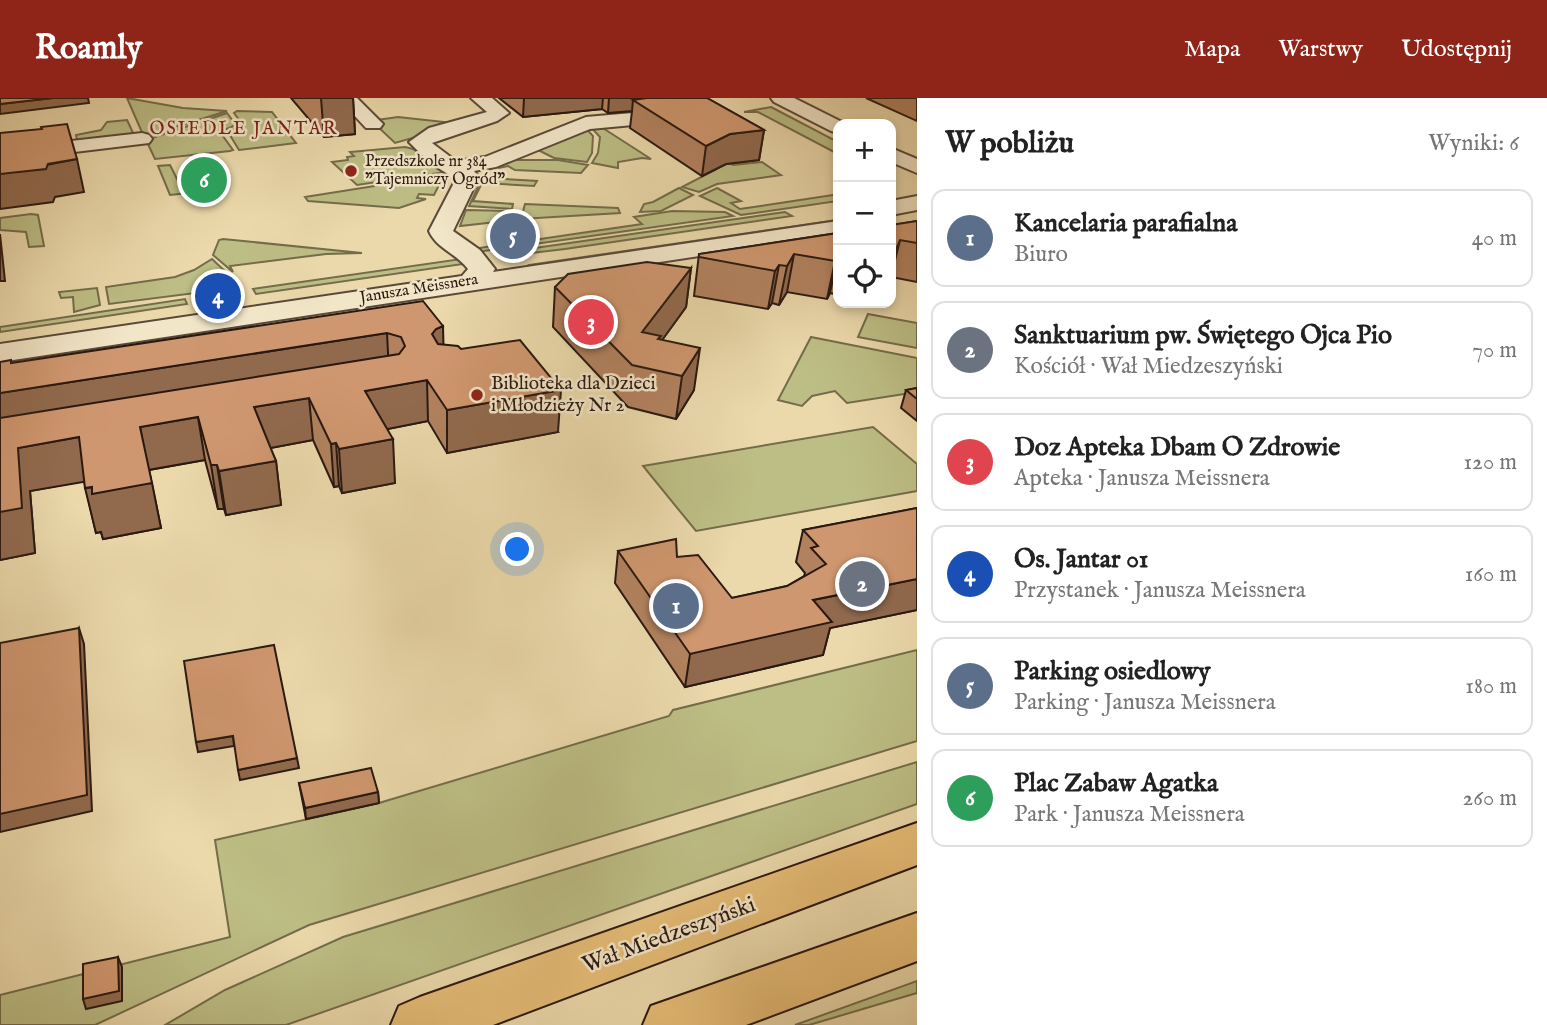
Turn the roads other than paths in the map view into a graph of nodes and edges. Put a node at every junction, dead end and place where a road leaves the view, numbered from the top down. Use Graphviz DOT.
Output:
graph roads {
  1 [pos="347,98"];
  2 [pos="480,98"];
  3 [pos="780,98"];
  4 [pos="806,98"];
  5 [pos="565,110"];
  6 [pos="643,118"];
  7 [pos="850,119"];
  8 [pos="588,123"];
  9 [pos="373,124"];
  10 [pos="833,124"];
  11 [pos="142,139"];
  12 [pos="896,142"];
  13 [pos="917,152"];
  14 [pos="0,155"];
  15 [pos="896,156"];
  16 [pos="452,167"];
  17 [pos="917,167"];
  18 [pos="917,203"];
  19 [pos="896,207"];
  20 [pos="917,216"];
  21 [pos="833,218"];
  22 [pos="896,219"];
  23 [pos="833,229"];
  24 [pos="476,275"];
  25 [pos="0,341"];
  26 [pos="0,353"];
  27 [pos="917,844"];
  28 [pos="917,937"];
  29 [pos="420,1025"];
  30 [pos="672,1025"];
  1 -- 9 [label="street"];
  2 -- 16 [label="street"];
  3 -- 10 [label="street"];
  4 -- 7 [label="street"];
  5 -- 8 [label="street"];
  6 -- 8 [label="street"];
  8 -- 16 [label="street"];
  11 -- 14 [label="street"];
  12 -- 13 [label="street"];
  15 -- 17 [label="street"];
  16 -- 24 [label="street"];
  18 -- 19 [label="street"];
  20 -- 22 [label="street"];
  21 -- 24 [label="street, Janusza Meissnera"];
  23 -- 24 [label="street, Janusza Meissnera"];
  24 -- 25 [label="street, Janusza Meissnera"];
  24 -- 26 [label="street, Janusza Meissnera"];
  27 -- 29 [label="main road, Wał Miedzeszyński"];
  28 -- 30 [label="main road"];
}
